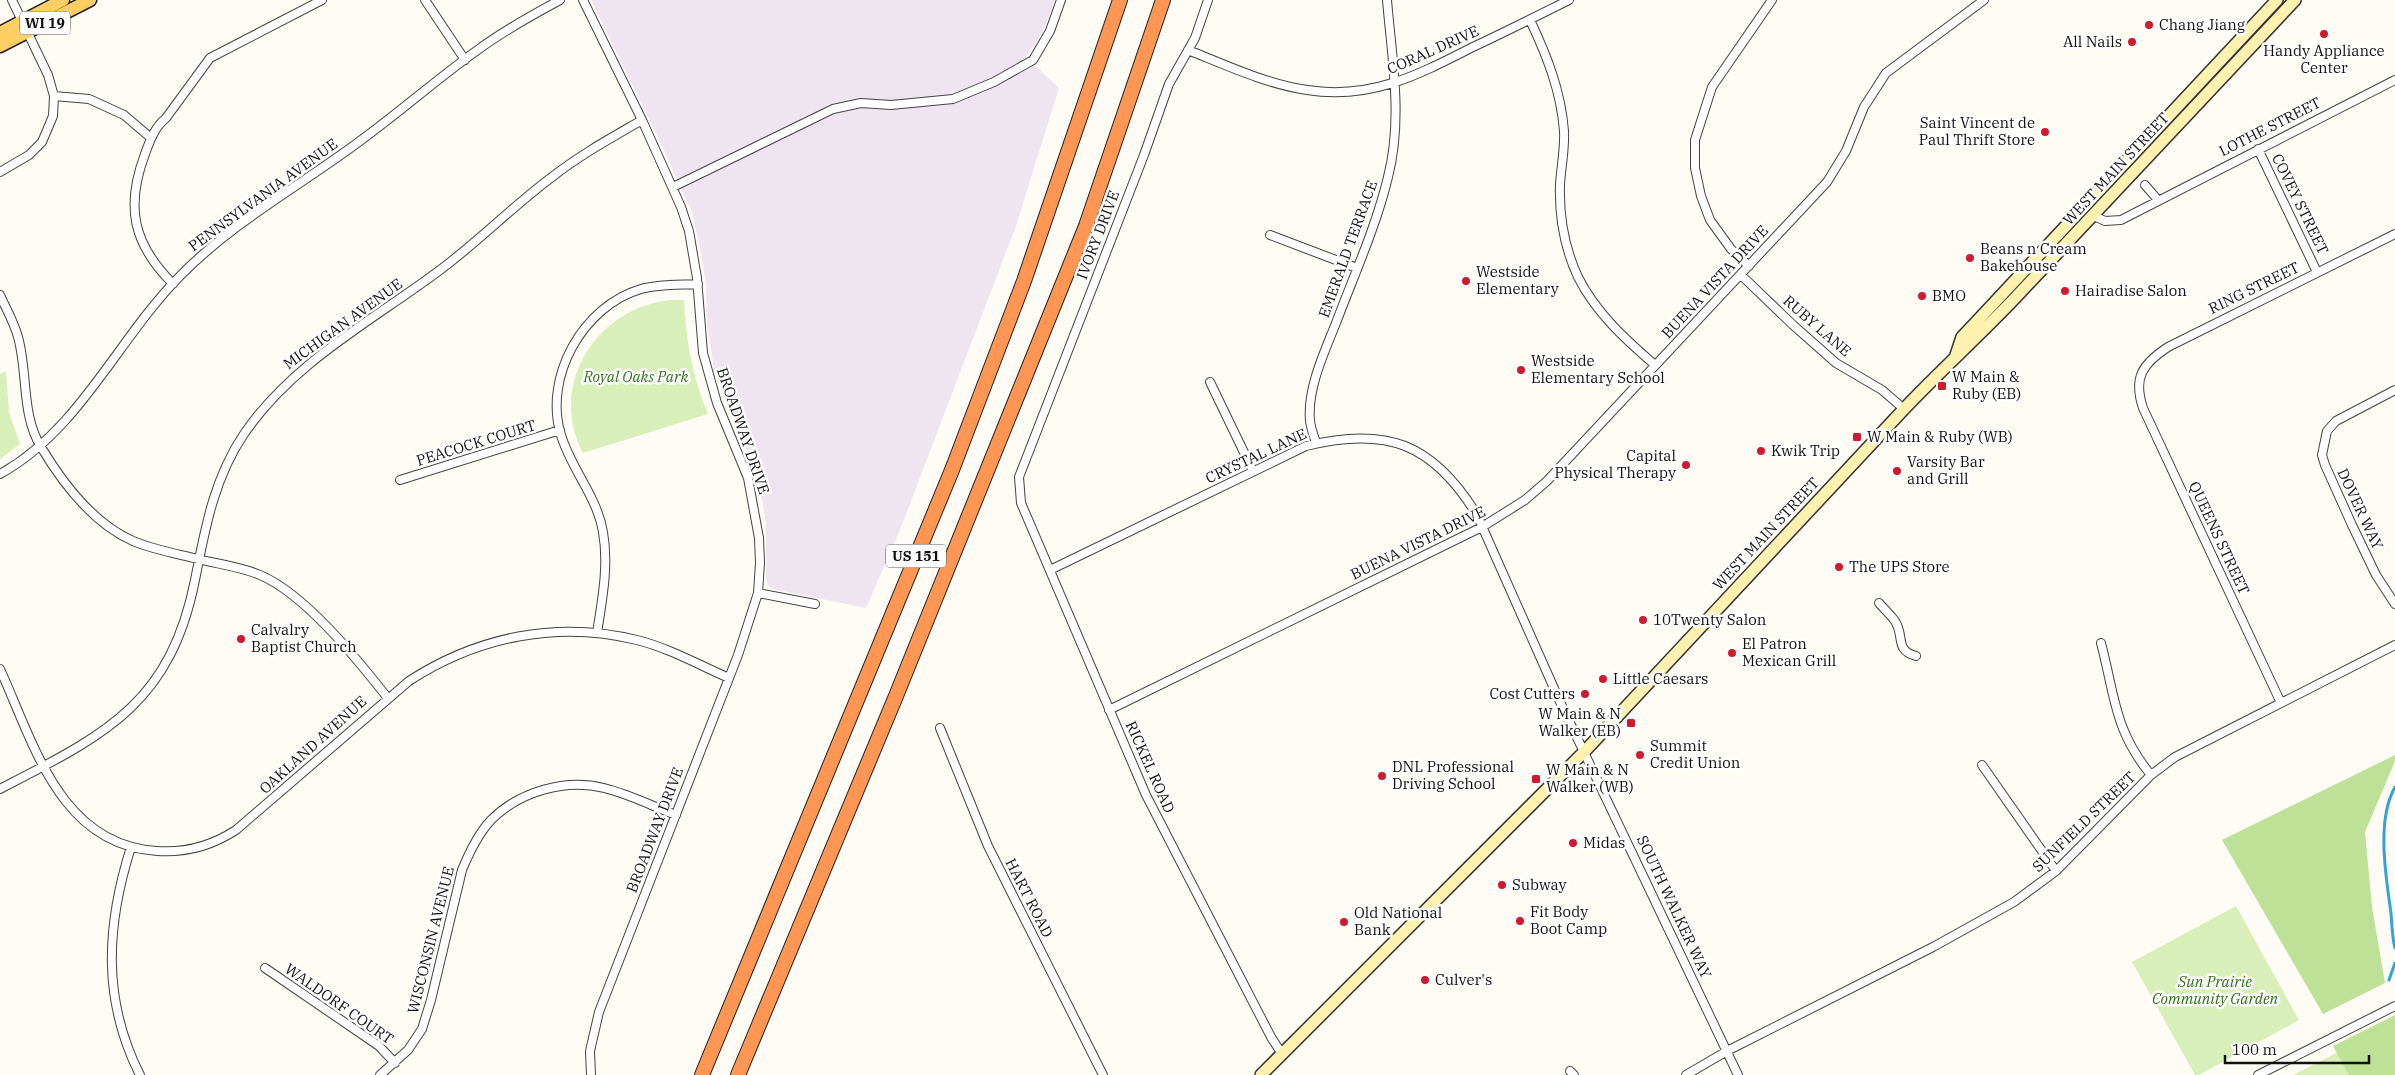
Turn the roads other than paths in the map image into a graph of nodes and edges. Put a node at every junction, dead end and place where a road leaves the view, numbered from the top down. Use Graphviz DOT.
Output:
graph roads {
  1 [pos="12,0"];
  2 [pos="63,0"];
  3 [pos="90,0"];
  4 [pos="322,0"];
  5 [pos="425,0"];
  6 [pos="560,0"];
  7 [pos="584,0"];
  8 [pos="1061,0"];
  9 [pos="1119,0"];
  10 [pos="1164,0"];
  11 [pos="1208,0"];
  12 [pos="1387,0"];
  13 [pos="1569,0"];
  14 [pos="1772,0"];
  15 [pos="1984,0"];
  16 [pos="2277,0"];
  17 [pos="2295,0"];
  18 [pos="1530,20"];
  19 [pos="21,21"];
  20 [pos="0,33"];
  21 [pos="27,33"];
  22 [pos="0,46"];
  23 [pos="1188,50"];
  24 [pos="465,60"];
  25 [pos="2395,80"];
  26 [pos="1394,83"];
  27 [pos="54,96"];
  28 [pos="642,120"];
  29 [pos="151,138"];
  30 [pos="2258,149"];
  31 [pos="0,172"];
  32 [pos="2145,185"];
  33 [pos="673,187"];
  34 [pos="2158,200"];
  35 [pos="2094,216"];
  36 [pos="2395,234"];
  37 [pos="1270,235"];
  38 [pos="1750,266"];
  39 [pos="1357,268"];
  40 [pos="2317,272"];
  41 [pos="1741,275"];
  42 [pos="173,284"];
  43 [pos="698,284"];
  44 [pos="0,295"];
  45 [pos="1956,355"];
  46 [pos="1656,365"];
  47 [pos="1210,382"];
  48 [pos="2139,382"];
  49 [pos="2395,390"];
  50 [pos="1904,409"];
  51 [pos="560,430"];
  52 [pos="1316,443"];
  53 [pos="40,446"];
  54 [pos="1252,471"];
  55 [pos="0,474"];
  56 [pos="400,480"];
  57 [pos="1018,481"];
  58 [pos="1482,526"];
  59 [pos="199,559"];
  60 [pos="1050,570"];
  61 [pos="758,593"];
  62 [pos="1879,603"];
  63 [pos="815,604"];
  64 [pos="2395,604"];
  65 [pos="597,633"];
  66 [pos="2101,643"];
  67 [pos="2395,645"];
  68 [pos="1916,656"];
  69 [pos="0,669"];
  70 [pos="729,678"];
  71 [pos="387,697"];
  72 [pos="2281,703"];
  73 [pos="1110,710"];
  74 [pos="940,728"];
  75 [pos="1584,752"];
  76 [pos="1982,765"];
  77 [pos="44,766"];
  78 [pos="2151,775"];
  79 [pos="0,789"];
  80 [pos="676,815"];
  81 [pos="131,847"];
  82 [pos="2056,871"];
  83 [pos="265,968"];
  84 [pos="2395,1006"];
  85 [pos="1727,1051"];
  86 [pos="1282,1054"];
  87 [pos="395,1063"];
  88 [pos="140,1075"];
  89 [pos="380,1075"];
  90 [pos="591,1075"];
  91 [pos="702,1075"];
  92 [pos="738,1075"];
  93 [pos="1103,1075"];
  94 [pos="1261,1075"];
  95 [pos="1686,1075"];
  96 [pos="1738,1075"];
  97 [pos="2258,1075"];
  1 -- 19 [label="street"];
  2 -- 19 [label="main road, WI 19"];
  3 -- 21 [label="main road, WI 19"];
  4 -- 29 [label="street"];
  5 -- 24 [label="street"];
  6 -- 24 [label="street, PENNSYLVANIA AVENUE"];
  7 -- 28 [label="street, BROADWAY DRIVE"];
  8 -- 33 [label="street"];
  9 -- 91 [label="highway, US 151"];
  10 -- 92 [label="highway, US 151"];
  11 -- 23 [label="street, IVORY DRIVE"];
  12 -- 26 [label="street, EMERALD TERRACE"];
  13 -- 18 [label="street, CORAL DRIVE"];
  14 -- 38 [label="street"];
  15 -- 38 [label="street, BUENA VISTA DRIVE"];
  16 -- 45 [label="main road, WEST MAIN STREET"];
  17 -- 35 [label="main road, WEST MAIN STREET"];
  18 -- 26 [label="street, CORAL DRIVE"];
  18 -- 46 [label="street"];
  19 -- 20 [label="main road, WI 19"];
  19 -- 21 [label="street"];
  21 -- 22 [label="main road, WI 19"];
  21 -- 27 [label="street"];
  23 -- 26 [label="street, CORAL DRIVE"];
  23 -- 57 [label="street, IVORY DRIVE"];
  24 -- 42 [label="street, PENNSYLVANIA AVENUE"];
  25 -- 30 [label="street, LOTHE STREET"];
  26 -- 39 [label="street, EMERALD TERRACE"];
  27 -- 29 [label="street"];
  27 -- 31 [label="street"];
  28 -- 33 [label="street, BROADWAY DRIVE"];
  28 -- 59 [label="street, MICHIGAN AVENUE"];
  29 -- 42 [label="street"];
  30 -- 34 [label="street, LOTHE STREET"];
  30 -- 40 [label="street, COVEY STREET"];
  32 -- 34 [label="street"];
  33 -- 43 [label="street, BROADWAY DRIVE"];
  34 -- 35 [label="street, LOTHE STREET"];
  35 -- 45 [label="main road, WEST MAIN STREET"];
  36 -- 40 [label="street, RING STREET"];
  37 -- 39 [label="street"];
  38 -- 41 [label="street, BUENA VISTA DRIVE"];
  39 -- 52 [label="street, EMERALD TERRACE"];
  40 -- 48 [label="street, RING STREET"];
  41 -- 46 [label="street, BUENA VISTA DRIVE"];
  41 -- 50 [label="street, RUBY LANE"];
  42 -- 53 [label="street, PENNSYLVANIA AVENUE"];
  43 -- 51 [label="street"];
  43 -- 61 [label="street, BROADWAY DRIVE"];
  44 -- 53 [label="street"];
  45 -- 50 [label="main road, WEST MAIN STREET"];
  46 -- 58 [label="street, BUENA VISTA DRIVE"];
  47 -- 54 [label="street"];
  48 -- 72 [label="street, QUEENS STREET"];
  49 -- 64 [label="street, DOVER WAY"];
  50 -- 75 [label="main road, WEST MAIN STREET"];
  51 -- 56 [label="street, PEACOCK COURT"];
  51 -- 65 [label="street"];
  52 -- 54 [label="street, CRYSTAL LANE"];
  52 -- 58 [label="street, CRYSTAL LANE"];
  53 -- 55 [label="street, PENNSYLVANIA AVENUE"];
  53 -- 59 [label="street"];
  54 -- 60 [label="street, CRYSTAL LANE"];
  57 -- 60 [label="street, RICKEL ROAD"];
  58 -- 73 [label="street, BUENA VISTA DRIVE"];
  58 -- 75 [label="street, CRYSTAL LANE"];
  59 -- 71 [label="street"];
  59 -- 77 [label="street, MICHIGAN AVENUE"];
  60 -- 73 [label="street, RICKEL ROAD"];
  61 -- 63 [label="street"];
  61 -- 70 [label="street, BROADWAY DRIVE"];
  62 -- 68 [label="street"];
  65 -- 70 [label="street, OAKLAND AVENUE"];
  65 -- 71 [label="street, OAKLAND AVENUE"];
  66 -- 78 [label="street"];
  67 -- 72 [label="street, SUNFIELD STREET"];
  69 -- 77 [label="street, OAKLAND AVENUE"];
  70 -- 80 [label="street, BROADWAY DRIVE"];
  71 -- 81 [label="street, OAKLAND AVENUE"];
  72 -- 78 [label="street, SUNFIELD STREET"];
  73 -- 86 [label="street, RICKEL ROAD"];
  74 -- 93 [label="street, HART ROAD"];
  75 -- 85 [label="street, SOUTH WALKER WAY"];
  75 -- 86 [label="main road, WEST MAIN STREET"];
  76 -- 82 [label="street"];
  77 -- 79 [label="street, MICHIGAN AVENUE"];
  77 -- 81 [label="street, OAKLAND AVENUE"];
  78 -- 82 [label="street, SUNFIELD STREET"];
  80 -- 87 [label="street, WISCONSIN AVENUE"];
  80 -- 90 [label="street, BROADWAY DRIVE"];
  81 -- 88 [label="street"];
  82 -- 85 [label="street, SUNFIELD STREET"];
  83 -- 87 [label="street, WALDORF COURT"];
  84 -- 97 [label="street"];
  85 -- 95 [label="street, SUNFIELD STREET"];
  85 -- 96 [label="street, SOUTH WALKER WAY"];
  86 -- 94 [label="main road, WEST MAIN STREET"];
  87 -- 89 [label="street, WISCONSIN AVENUE"];
}
